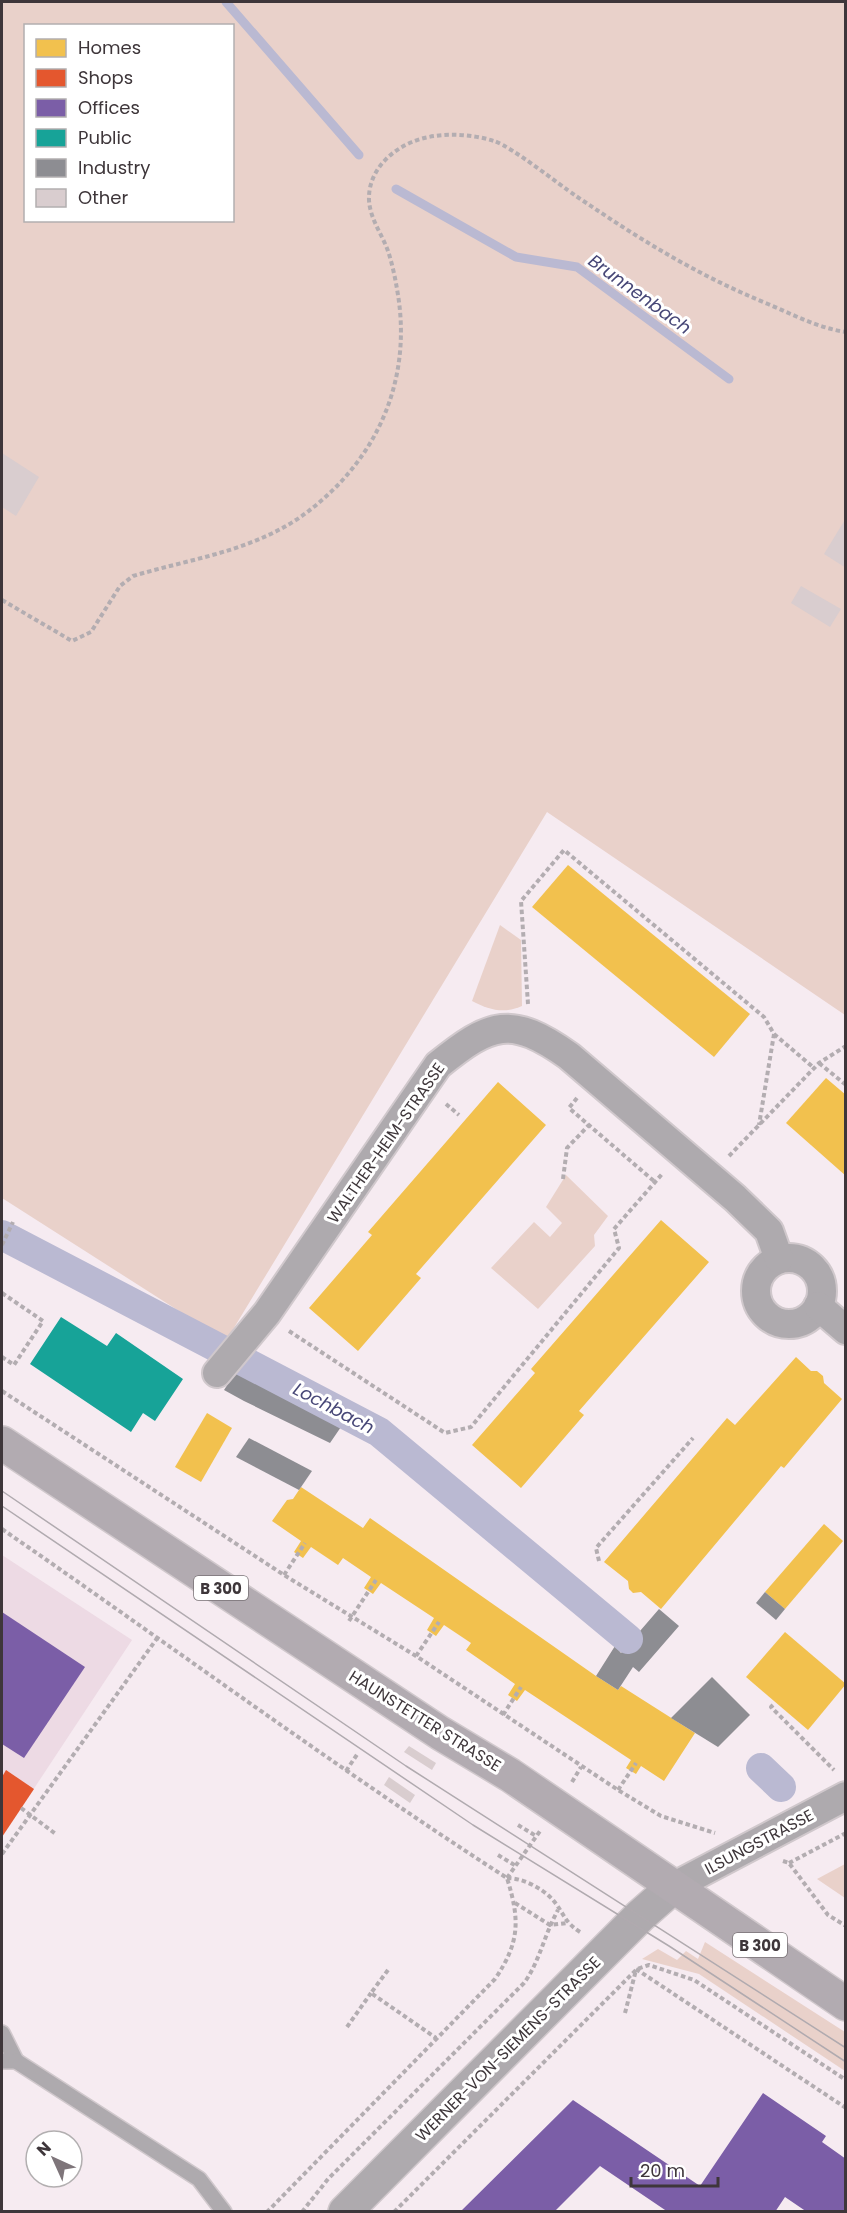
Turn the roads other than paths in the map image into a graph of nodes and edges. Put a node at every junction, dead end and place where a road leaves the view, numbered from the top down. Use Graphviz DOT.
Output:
graph roads {
  1 [pos="779,1259"];
  2 [pos="818,1306"];
  3 [pos="846,1330"];
  4 [pos="226,1363"];
  5 [pos="2,1443"];
  6 [pos="841,1784"];
  7 [pos="673,1887"];
  8 [pos="846,2004"];
  9 [pos="2,2033"];
  10 [pos="9,2061"];
  11 [pos="224,2211"];
  12 [pos="345,2211"];
  1 -- 2 [label="street"];
  1 -- 2 [label="street"];
  1 -- 4 [label="street, WALTHER-HEIM-STRASSE"];
  2 -- 3 [label="street"];
  5 -- 7 [label="main road, HAUNSTETTER STRASSE / B 300"];
  6 -- 7 [label="street, ILSUNGSTRASSE"];
  7 -- 8 [label="main road, HAUNSTETTER STRASSE / B 300"];
  7 -- 12 [label="street, WERNER-VON-SIEMENS-STRASSE"];
  9 -- 10 [label="lane"];
  10 -- 11 [label="lane"];
}
